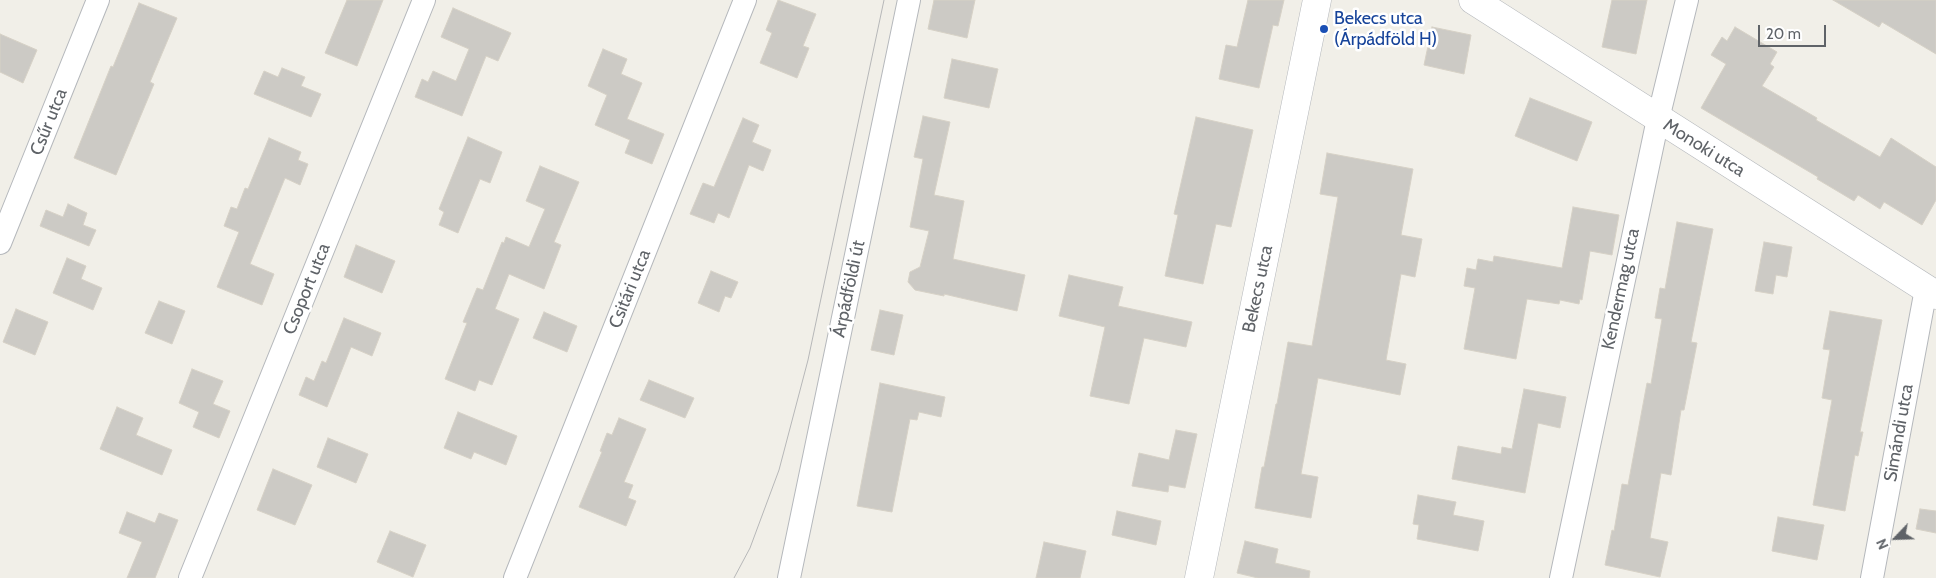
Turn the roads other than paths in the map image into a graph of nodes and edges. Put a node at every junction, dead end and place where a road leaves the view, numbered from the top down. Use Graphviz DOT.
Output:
graph roads {
  1 [pos="98,0"];
  2 [pos="424,0"];
  3 [pos="745,0"];
  4 [pos="909,0"];
  5 [pos="1317,0"];
  6 [pos="1473,0"];
  7 [pos="1687,0"];
  8 [pos="1658,118"];
  9 [pos="0,243"];
  10 [pos="1931,292"];
  11 [pos="190,578"];
  12 [pos="515,578"];
  13 [pos="789,578"];
  14 [pos="1199,578"];
  15 [pos="1560,578"];
  16 [pos="1872,578"];
  1 -- 9 [label="street, Csűr utca"];
  2 -- 11 [label="street, Csoport utca"];
  3 -- 12 [label="street, Csitári utca"];
  4 -- 13 [label="street, Árpádföldi út"];
  5 -- 14 [label="street, Bekecs utca"];
  6 -- 8 [label="street, Monoki utca"];
  7 -- 8 [label="street, Kendermag utca"];
  8 -- 10 [label="street, Monoki utca"];
  8 -- 15 [label="street, Kendermag utca"];
  10 -- 16 [label="street, Simándi utca"];
}
